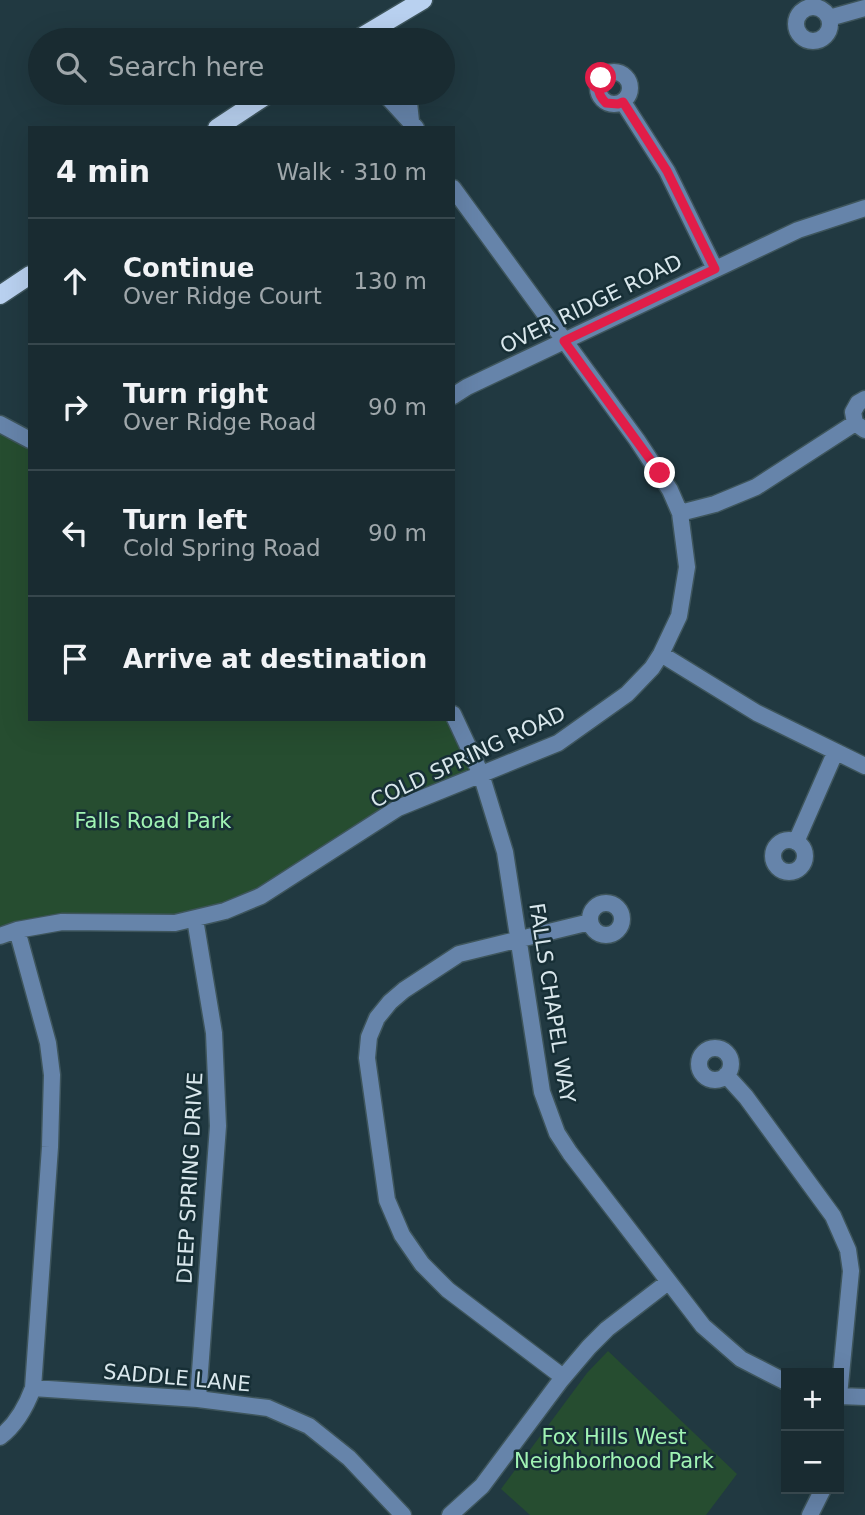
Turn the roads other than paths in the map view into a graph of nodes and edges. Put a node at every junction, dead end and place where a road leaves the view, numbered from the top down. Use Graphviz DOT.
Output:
graph roads {
  1 [pos="423,0"];
  2 [pos="865,8"];
  3 [pos="829,18"];
  4 [pos="388,28"];
  5 [pos="623,102"];
  6 [pos="252,105"];
  7 [pos="396,105"];
  8 [pos="410,105"];
  9 [pos="414,124"];
  10 [pos="220,126"];
  11 [pos="455,191"];
  12 [pos="865,208"];
  13 [pos="715,269"];
  14 [pos="28,276"];
  15 [pos="0,295"];
  16 [pos="564,341"];
  17 [pos="455,395"];
  18 [pos="865,399"];
  19 [pos="0,424"];
  20 [pos="860,427"];
  21 [pos="28,439"];
  22 [pos="680,513"];
  23 [pos="661,654"];
  24 [pos="455,718"];
  25 [pos="835,753"];
  26 [pos="865,766"];
  27 [pos="481,774"];
  28 [pos="796,842"];
  29 [pos="195,919"];
  30 [pos="590,922"];
  31 [pos="17,930"];
  32 [pos="0,936"];
  33 [pos="520,939"];
  34 [pos="726,1075"];
  35 [pos="668,1282"];
  36 [pos="842,1368"];
  37 [pos="563,1377"];
  38 [pos="781,1380"];
  39 [pos="33,1388"];
  40 [pos="844,1396"];
  41 [pos="865,1397"];
  42 [pos="198,1399"];
  43 [pos="0,1437"];
  44 [pos="820,1494"];
  45 [pos="403,1515"];
  46 [pos="450,1515"];
  47 [pos="810,1515"];
  1 -- 4 [label="main road"];
  2 -- 3 [label="street"];
  5 -- 13 [label="street"];
  6 -- 10 [label="main road"];
  7 -- 9 [label="street"];
  8 -- 9 [label="street"];
  11 -- 16 [label="street, COLD SPRING ROAD"];
  12 -- 13 [label="street, OVER RIDGE ROAD"];
  13 -- 16 [label="street, OVER RIDGE ROAD"];
  14 -- 15 [label="main road"];
  16 -- 17 [label="street, OVER RIDGE ROAD"];
  16 -- 22 [label="street, COLD SPRING ROAD"];
  18 -- 20 [label="street"];
  19 -- 21 [label="street"];
  20 -- 22 [label="street"];
  22 -- 23 [label="street, COLD SPRING ROAD"];
  23 -- 25 [label="street"];
  23 -- 27 [label="street, COLD SPRING ROAD"];
  24 -- 27 [label="street, FALLS CHAPEL WAY"];
  25 -- 26 [label="street"];
  25 -- 28 [label="street"];
  27 -- 29 [label="street, COLD SPRING ROAD"];
  27 -- 33 [label="street, FALLS CHAPEL WAY"];
  29 -- 31 [label="street, COLD SPRING ROAD"];
  29 -- 42 [label="street, DEEP SPRING DRIVE"];
  30 -- 33 [label="street"];
  31 -- 32 [label="street, COLD SPRING ROAD"];
  31 -- 39 [label="street"];
  33 -- 35 [label="street, FALLS CHAPEL WAY"];
  33 -- 37 [label="street"];
  34 -- 36 [label="street"];
  35 -- 37 [label="street"];
  35 -- 38 [label="street, FALLS CHAPEL WAY"];
  37 -- 46 [label="street"];
  39 -- 42 [label="street, SADDLE LANE"];
  39 -- 43 [label="street"];
  40 -- 41 [label="street"];
  42 -- 45 [label="street, SADDLE LANE"];
  44 -- 47 [label="street"];
}
